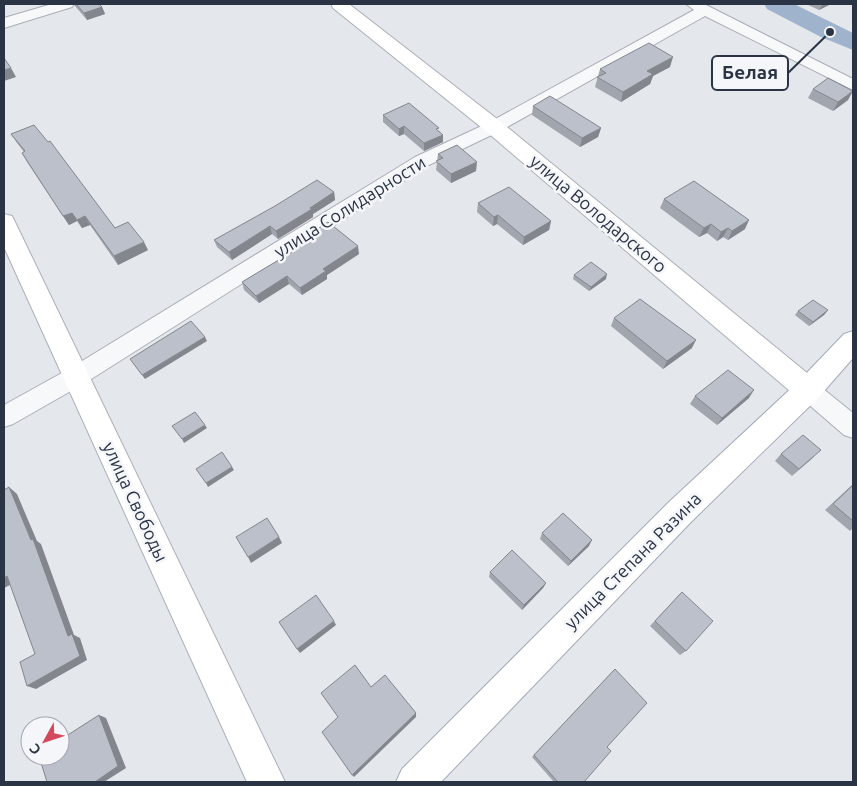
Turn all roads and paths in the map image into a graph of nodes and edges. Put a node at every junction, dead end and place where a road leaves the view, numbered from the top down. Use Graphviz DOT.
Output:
graph roads {
  1 [pos="67,4"];
  2 [pos="340,4"];
  3 [pos="699,7"];
  4 [pos="4,23"];
  5 [pos="853,85"];
  6 [pos="494,127"];
  7 [pos="4,222"];
  8 [pos="853,341"];
  9 [pos="77,376"];
  10 [pos="808,390"];
  11 [pos="4,417"];
  12 [pos="853,427"];
  13 [pos="266,782"];
  14 [pos="415,782"];
  1 -- 4 [label="street"];
  2 -- 6 [label="main road, улица Володарского"];
  3 -- 5 [label="street"];
  3 -- 6 [label="street, улица Солидарности"];
  6 -- 9 [label="street, улица Солидарности"];
  6 -- 10 [label="main road, улица Володарского"];
  7 -- 9 [label="main road, улица Свободы"];
  8 -- 10 [label="main road, улица Степана Разина"];
  9 -- 11 [label="street, улица Солидарности"];
  9 -- 13 [label="main road, улица Свободы"];
  10 -- 12 [label="street, улица Володарского"];
  10 -- 14 [label="main road, улица Степана Разина"];
}
